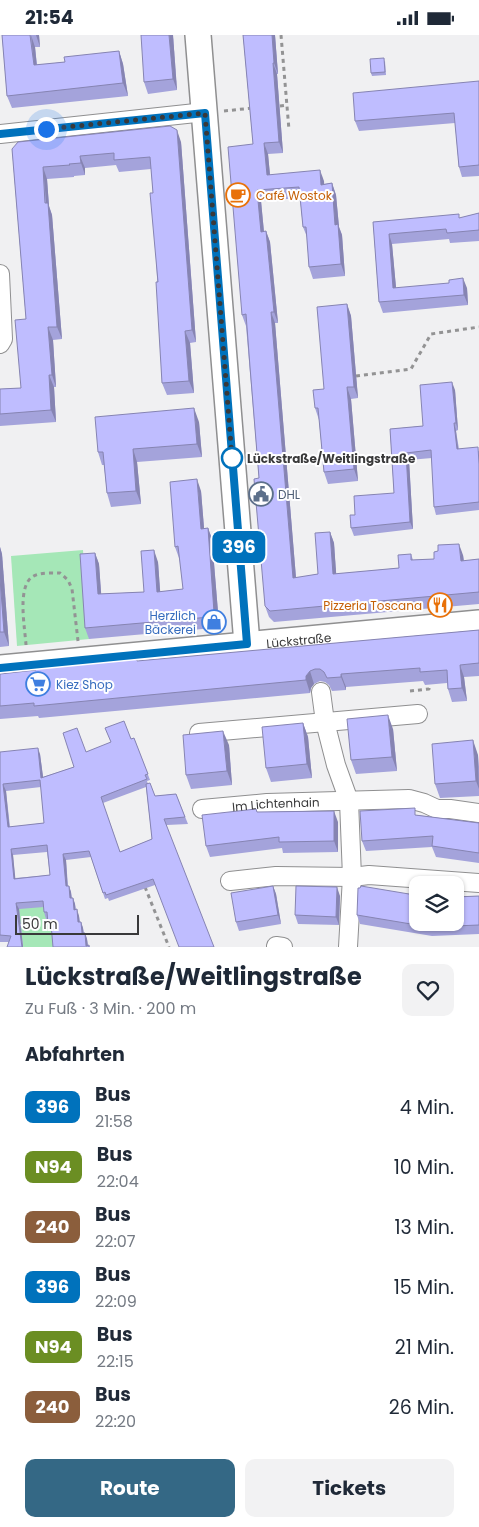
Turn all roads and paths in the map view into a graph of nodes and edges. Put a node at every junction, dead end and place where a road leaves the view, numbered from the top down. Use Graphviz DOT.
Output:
graph roads {
  1 [pos="198,35"];
  2 [pos="281,35"];
  3 [pos="287,105"];
  4 [pos="280,106"];
  5 [pos="253,108"];
  6 [pos="214,112"];
  7 [pos="289,130"];
  8 [pos="0,134"];
  9 [pos="0,274"];
  10 [pos="479,327"];
  11 [pos="0,344"];
  12 [pos="356,376"];
  13 [pos="479,623"];
  14 [pos="78,644"];
  15 [pos="247,644"];
  16 [pos="26,649"];
  17 [pos="0,668"];
  18 [pos="429,684"];
  19 [pos="410,691"];
  20 [pos="321,692"];
  21 [pos="418,713"];
  22 [pos="325,722"];
  23 [pos="194,733"];
  24 [pos="349,801"];
  25 [pos="202,809"];
  26 [pos="479,813"];
  27 [pos="352,877"];
  28 [pos="230,881"];
  29 [pos="479,883"];
  30 [pos="145,886"];
  31 [pos="168,947"];
  32 [pos="348,947"];
  1 -- 6 [label="street"];
  2 -- 3 [label="path"];
  3 -- 4 [label="path"];
  3 -- 7 [label="path"];
  5 -- 6 [label="path"];
  6 -- 8 [label="street"];
  6 -- 15 [label="street"];
  9 -- 11 [label="street"];
  10 -- 12 [label="path"];
  13 -- 15 [label="street, Lückstraße"];
  14 -- 16 [label="path"];
  15 -- 17 [label="street, Lückstraße"];
  18 -- 19 [label="path"];
  20 -- 22 [label="street"];
  21 -- 22 [label="street"];
  22 -- 23 [label="street"];
  22 -- 24 [label="street"];
  24 -- 25 [label="street, Im Lichtenhain"];
  24 -- 26 [label="street, Im Lichtenhain"];
  24 -- 27 [label="street"];
  27 -- 28 [label="street"];
  27 -- 29 [label="street"];
  27 -- 32 [label="street"];
  30 -- 31 [label="path"];
}
